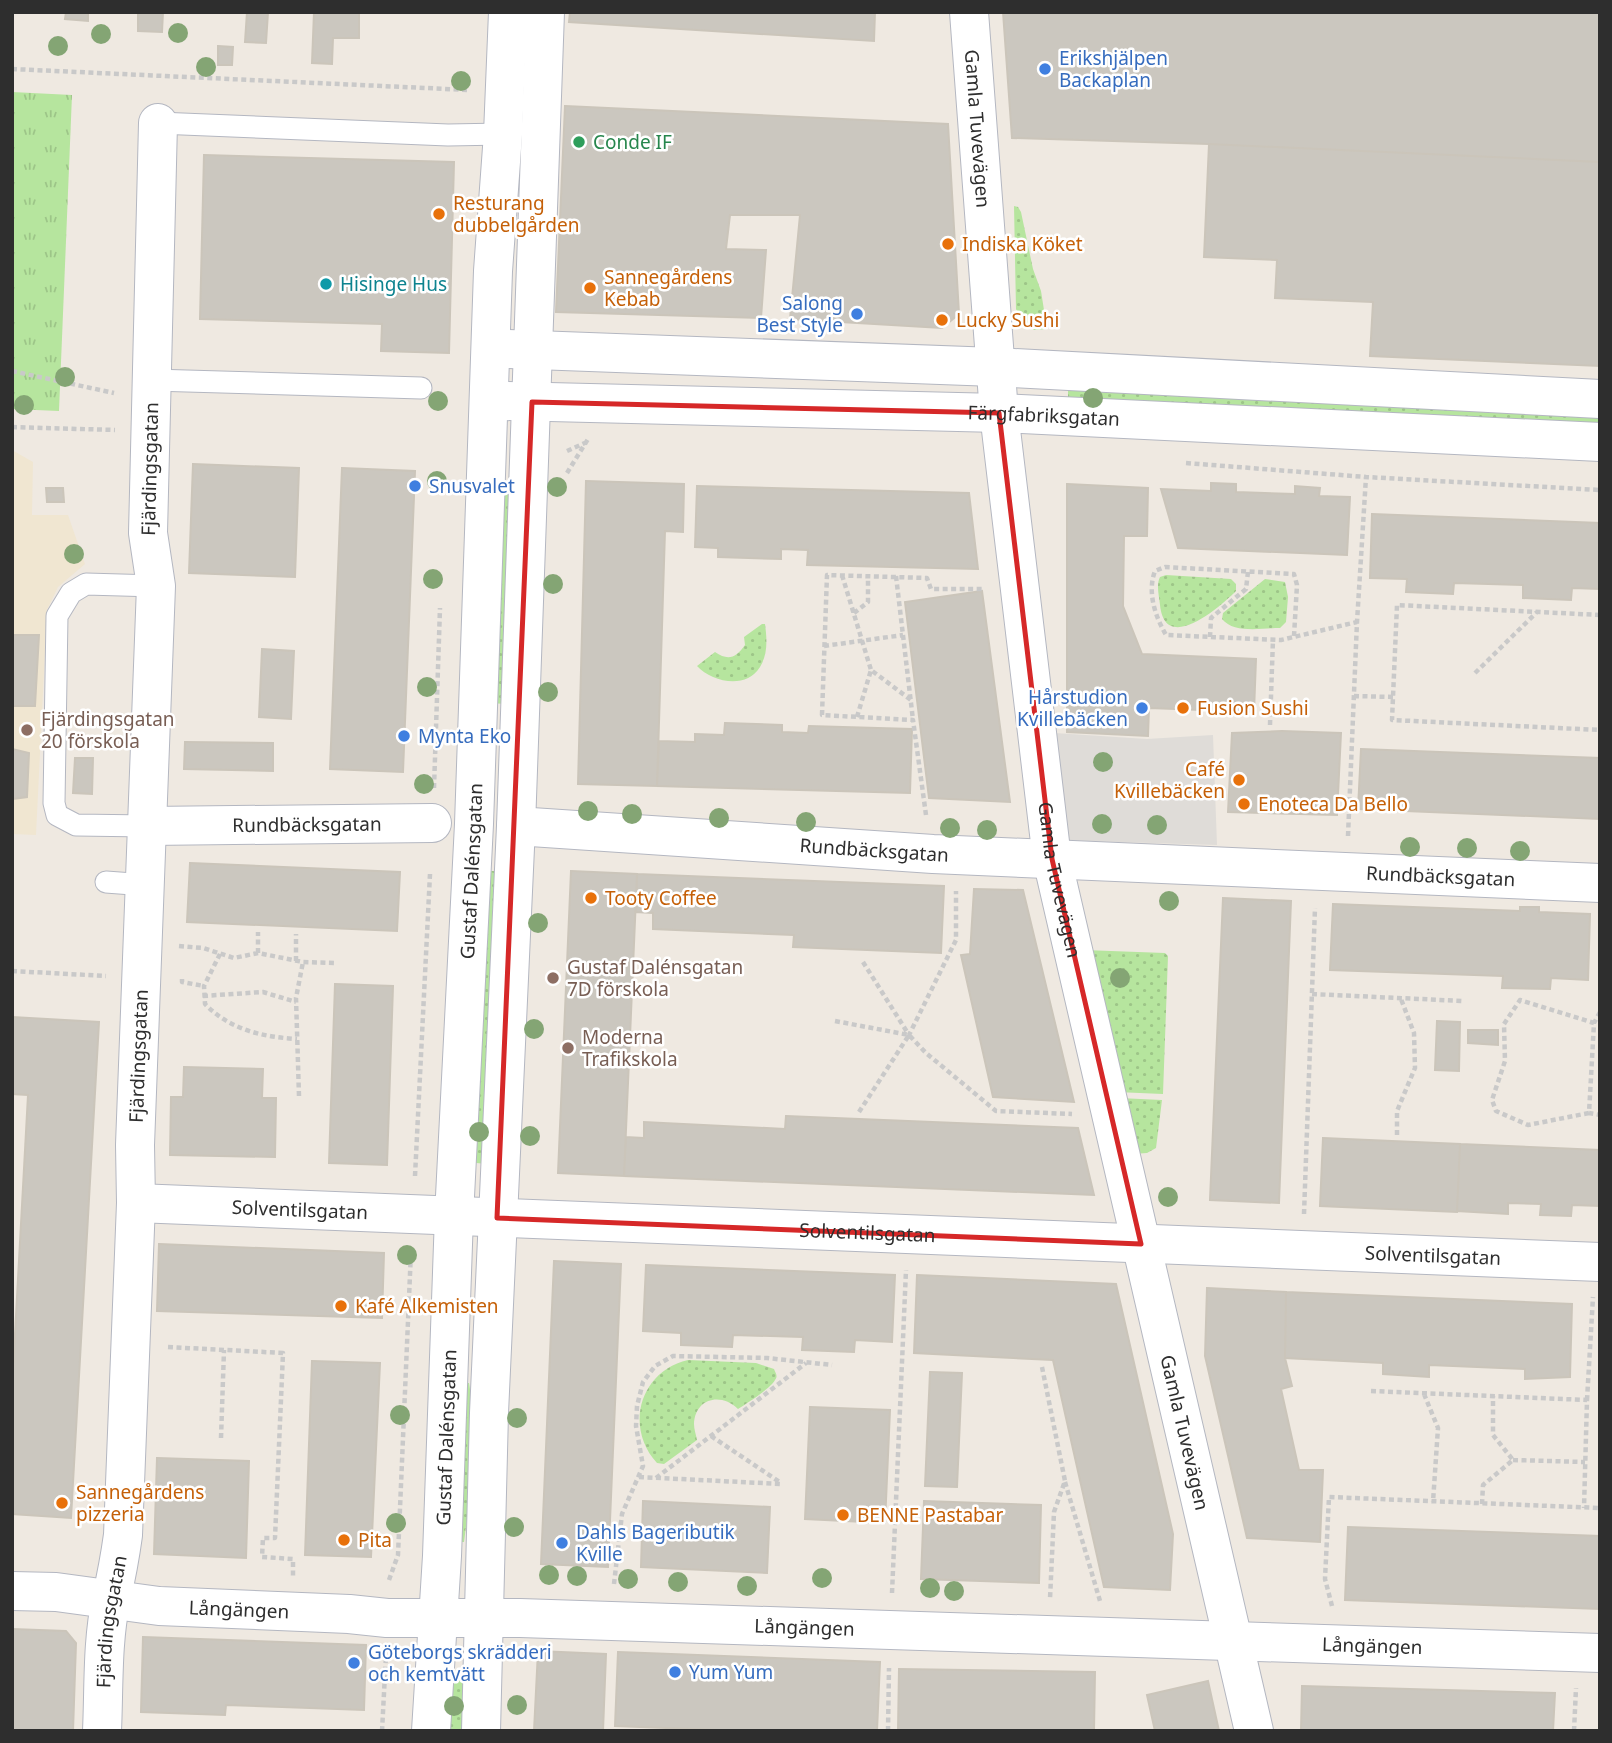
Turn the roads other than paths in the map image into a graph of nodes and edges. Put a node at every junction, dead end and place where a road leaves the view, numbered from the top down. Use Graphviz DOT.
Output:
graph roads {
  1 [pos="508,12"];
  2 [pos="545,12"];
  3 [pos="969,12"];
  4 [pos="158,123"];
  5 [pos="502,134"];
  6 [pos="491,348"];
  7 [pos="533,351"];
  8 [pos="995,368"];
  9 [pos="421,388"];
  10 [pos="1600,399"];
  11 [pos="489,401"];
  12 [pos="532,402"];
  13 [pos="151,404"];
  14 [pos="999,413"];
  15 [pos="1600,442"];
  16 [pos="156,586"];
  17 [pos="474,824"];
  18 [pos="148,826"];
  19 [pos="1052,859"];
  20 [pos="106,882"];
  21 [pos="1600,883"];
  22 [pos="146,885"];
  23 [pos="136,1203"];
  24 [pos="454,1216"];
  25 [pos="497,1218"];
  26 [pos="1141,1244"];
  27 [pos="1597,1262"];
  28 [pos="12,1591"];
  29 [pos="111,1600"];
  30 [pos="438,1616"];
  31 [pos="485,1617"];
  32 [pos="1232,1641"];
  33 [pos="1600,1653"];
  34 [pos="102,1731"];
  35 [pos="430,1731"];
  36 [pos="481,1731"];
  37 [pos="1254,1731"];
  1 -- 5 [label="street, Gustaf Dalénsgatan"];
  2 -- 7 [label="street, Gustaf Dalénsgatan"];
  3 -- 8 [label="street, Gamla Tuvevägen"];
  4 -- 5 [label="lane, Fjärdingsgatan"];
  4 -- 13 [label="street, Fjärdingsgatan"];
  5 -- 6 [label="street, Gustaf Dalénsgatan"];
  6 -- 7 [label="street"];
  6 -- 11 [label="street, Gustaf Dalénsgatan"];
  7 -- 8 [label="street"];
  7 -- 12 [label="street, Gustaf Dalénsgatan"];
  8 -- 10 [label="street"];
  8 -- 14 [label="street, Gamla Tuvevägen"];
  9 -- 13 [label="lane, Fjärdingsgatan"];
  11 -- 12 [label="street, Färgfabriksgatan"];
  11 -- 17 [label="street, Gustaf Dalénsgatan"];
  12 -- 14 [label="street, Färgfabriksgatan"];
  12 -- 17 [label="street, Gustaf Dalénsgatan"];
  13 -- 16 [label="street, Fjärdingsgatan"];
  14 -- 15 [label="street, Färgfabriksgatan"];
  14 -- 19 [label="street, Gamla Tuvevägen"];
  16 -- 18 [label="street, Fjärdingsgatan"];
  16 -- 18 [label="lane"];
  17 -- 18 [label="street, Rundbäcksgatan"];
  17 -- 19 [label="street, Rundbäcksgatan"];
  17 -- 24 [label="street, Gustaf Dalénsgatan"];
  17 -- 25 [label="street, Gustaf Dalénsgatan"];
  18 -- 22 [label="street, Fjärdingsgatan"];
  19 -- 21 [label="street, Rundbäcksgatan"];
  19 -- 26 [label="street, Gamla Tuvevägen"];
  20 -- 22 [label="lane"];
  22 -- 23 [label="street, Fjärdingsgatan"];
  23 -- 24 [label="street, Solventilsgatan"];
  23 -- 29 [label="street, Fjärdingsgatan"];
  24 -- 25 [label="street, Solventilsgatan"];
  24 -- 30 [label="street, Gustaf Dalénsgatan"];
  25 -- 26 [label="street, Solventilsgatan"];
  25 -- 31 [label="street, Gustaf Dalénsgatan"];
  26 -- 27 [label="street, Solventilsgatan"];
  26 -- 32 [label="street, Gamla Tuvevägen"];
  28 -- 29 [label="street, Långängen"];
  29 -- 30 [label="street, Långängen"];
  29 -- 34 [label="street, Fjärdingsgatan"];
  30 -- 31 [label="street, Långängen"];
  30 -- 35 [label="street, Gustaf Dalénsgatan"];
  31 -- 32 [label="street, Långängen"];
  31 -- 36 [label="street, Gustaf Dalénsgatan"];
  32 -- 33 [label="street, Långängen"];
  32 -- 37 [label="street, Gamla Tuvevägen"];
}
